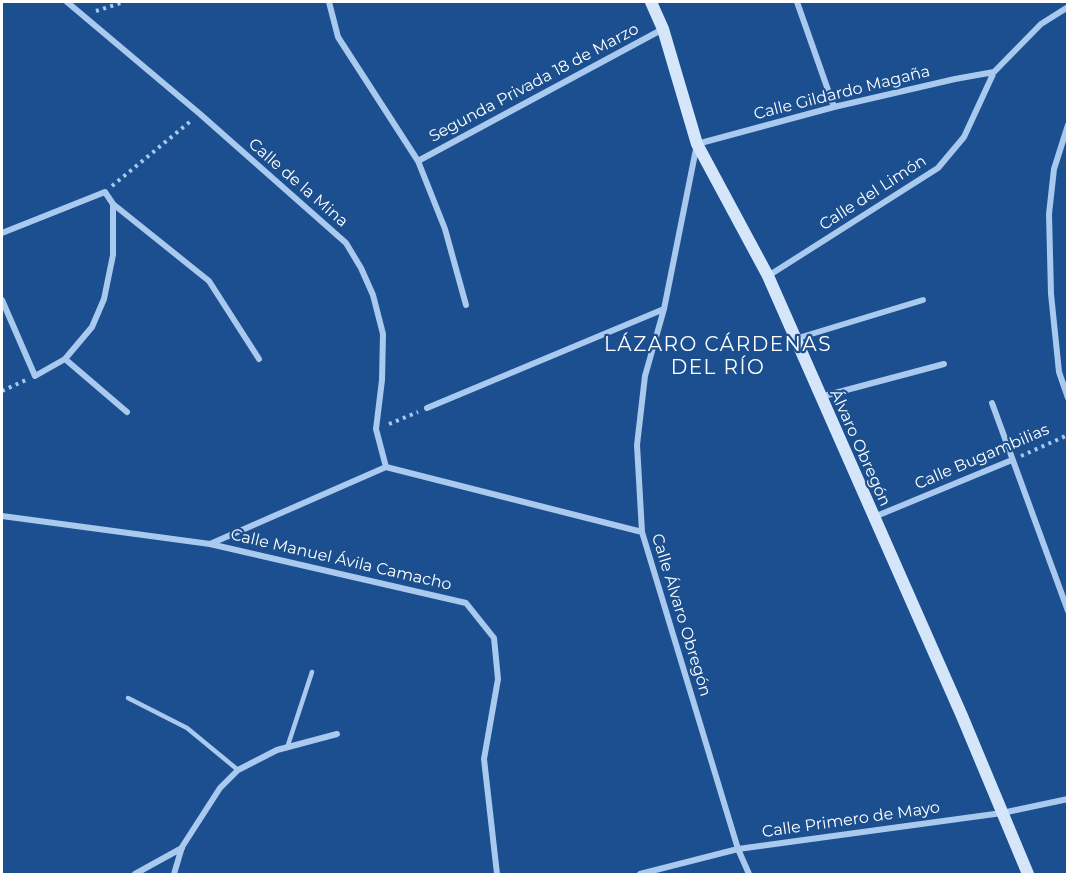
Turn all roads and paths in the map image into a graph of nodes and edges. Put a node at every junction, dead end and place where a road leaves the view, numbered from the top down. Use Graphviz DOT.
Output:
graph roads {
  1 [pos="68,2"];
  2 [pos="124,2"];
  3 [pos="329,2"];
  4 [pos="651,2"];
  5 [pos="797,2"];
  6 [pos="1068,7"];
  7 [pos="82,16"];
  8 [pos="663,29"];
  9 [pos="994,72"];
  10 [pos="834,107"];
  11 [pos="200,114"];
  12 [pos="1068,125"];
  13 [pos="697,144"];
  14 [pos="418,161"];
  15 [pos="105,192"];
  16 [pos="113,204"];
  17 [pos="2,233"];
  18 [pos="768,276"];
  19 [pos="2,300"];
  20 [pos="923,300"];
  21 [pos="466,305"];
  22 [pos="664,309"];
  23 [pos="795,339"];
  24 [pos="66,359"];
  25 [pos="259,359"];
  26 [pos="944,364"];
  27 [pos="35,376"];
  28 [pos="2,391"];
  29 [pos="820,397"];
  30 [pos="1068,398"];
  31 [pos="992,403"];
  32 [pos="427,408"];
  33 [pos="127,412"];
  34 [pos="376,429"];
  35 [pos="1068,435"];
  36 [pos="1012,460"];
  37 [pos="386,467"];
  38 [pos="2,516"];
  39 [pos="873,518"];
  40 [pos="642,532"];
  41 [pos="210,544"];
  42 [pos="1068,611"];
  43 [pos="312,672"];
  44 [pos="129,698"];
  45 [pos="337,735"];
  46 [pos="287,748"];
  47 [pos="238,770"];
  48 [pos="1068,799"];
  49 [pos="1002,813"];
  50 [pos="182,847"];
  51 [pos="738,849"];
  52 [pos="135,874"];
  53 [pos="174,874"];
  54 [pos="497,874"];
  55 [pos="640,874"];
  56 [pos="748,874"];
  57 [pos="1028,874"];
  1 -- 7 [label="street, Calle de la Mina"];
  2 -- 7 [label="path"];
  3 -- 14 [label="street"];
  4 -- 8 [label="street, Álvaro Obregón"];
  5 -- 10 [label="street"];
  6 -- 9 [label="street, Calle del Limón"];
  7 -- 11 [label="street, Calle de la Mina"];
  8 -- 13 [label="street, Álvaro Obregón"];
  8 -- 14 [label="street, Segunda Privada 18 de Marzo"];
  9 -- 10 [label="street, Calle Gildardo Magaña"];
  9 -- 18 [label="street, Calle del Limón"];
  10 -- 13 [label="street, Calle Gildardo Magaña"];
  11 -- 15 [label="path"];
  11 -- 34 [label="street, Calle de la Mina"];
  12 -- 30 [label="street"];
  13 -- 18 [label="street, Álvaro Obregón"];
  13 -- 22 [label="street, Calle Álvaro Obregón"];
  14 -- 21 [label="street"];
  15 -- 16 [label="street"];
  15 -- 17 [label="street"];
  16 -- 24 [label="street"];
  16 -- 25 [label="street"];
  18 -- 23 [label="street, Álvaro Obregón"];
  19 -- 27 [label="street"];
  20 -- 23 [label="street"];
  22 -- 32 [label="street"];
  22 -- 40 [label="street, Calle Álvaro Obregón"];
  23 -- 29 [label="street, Álvaro Obregón"];
  24 -- 27 [label="street"];
  24 -- 33 [label="street"];
  26 -- 29 [label="street"];
  27 -- 28 [label="path"];
  29 -- 39 [label="street, Álvaro Obregón"];
  31 -- 36 [label="street"];
  32 -- 34 [label="path"];
  34 -- 37 [label="street, Calle de la Mina"];
  35 -- 36 [label="path, Calle Bugambilias"];
  36 -- 39 [label="street, Calle Bugambilias"];
  36 -- 42 [label="street"];
  37 -- 40 [label="street"];
  37 -- 41 [label="street"];
  38 -- 41 [label="street, Calle Manuel Ávila Camacho"];
  39 -- 49 [label="street, Álvaro Obregón"];
  40 -- 51 [label="street, Calle Álvaro Obregón"];
  41 -- 54 [label="street, Calle Manuel Ávila Camacho"];
  43 -- 46 [label="lane"];
  44 -- 47 [label="lane"];
  45 -- 46 [label="street"];
  46 -- 47 [label="street"];
  47 -- 50 [label="street"];
  48 -- 49 [label="street, Calle Primero de Mayo"];
  49 -- 51 [label="street, Calle Primero de Mayo"];
  49 -- 57 [label="street, Álvaro Obregón"];
  50 -- 52 [label="street"];
  50 -- 53 [label="street"];
  51 -- 55 [label="street, Calle Primero de Mayo"];
  51 -- 56 [label="street, Calle Álvaro Obregón"];
}
